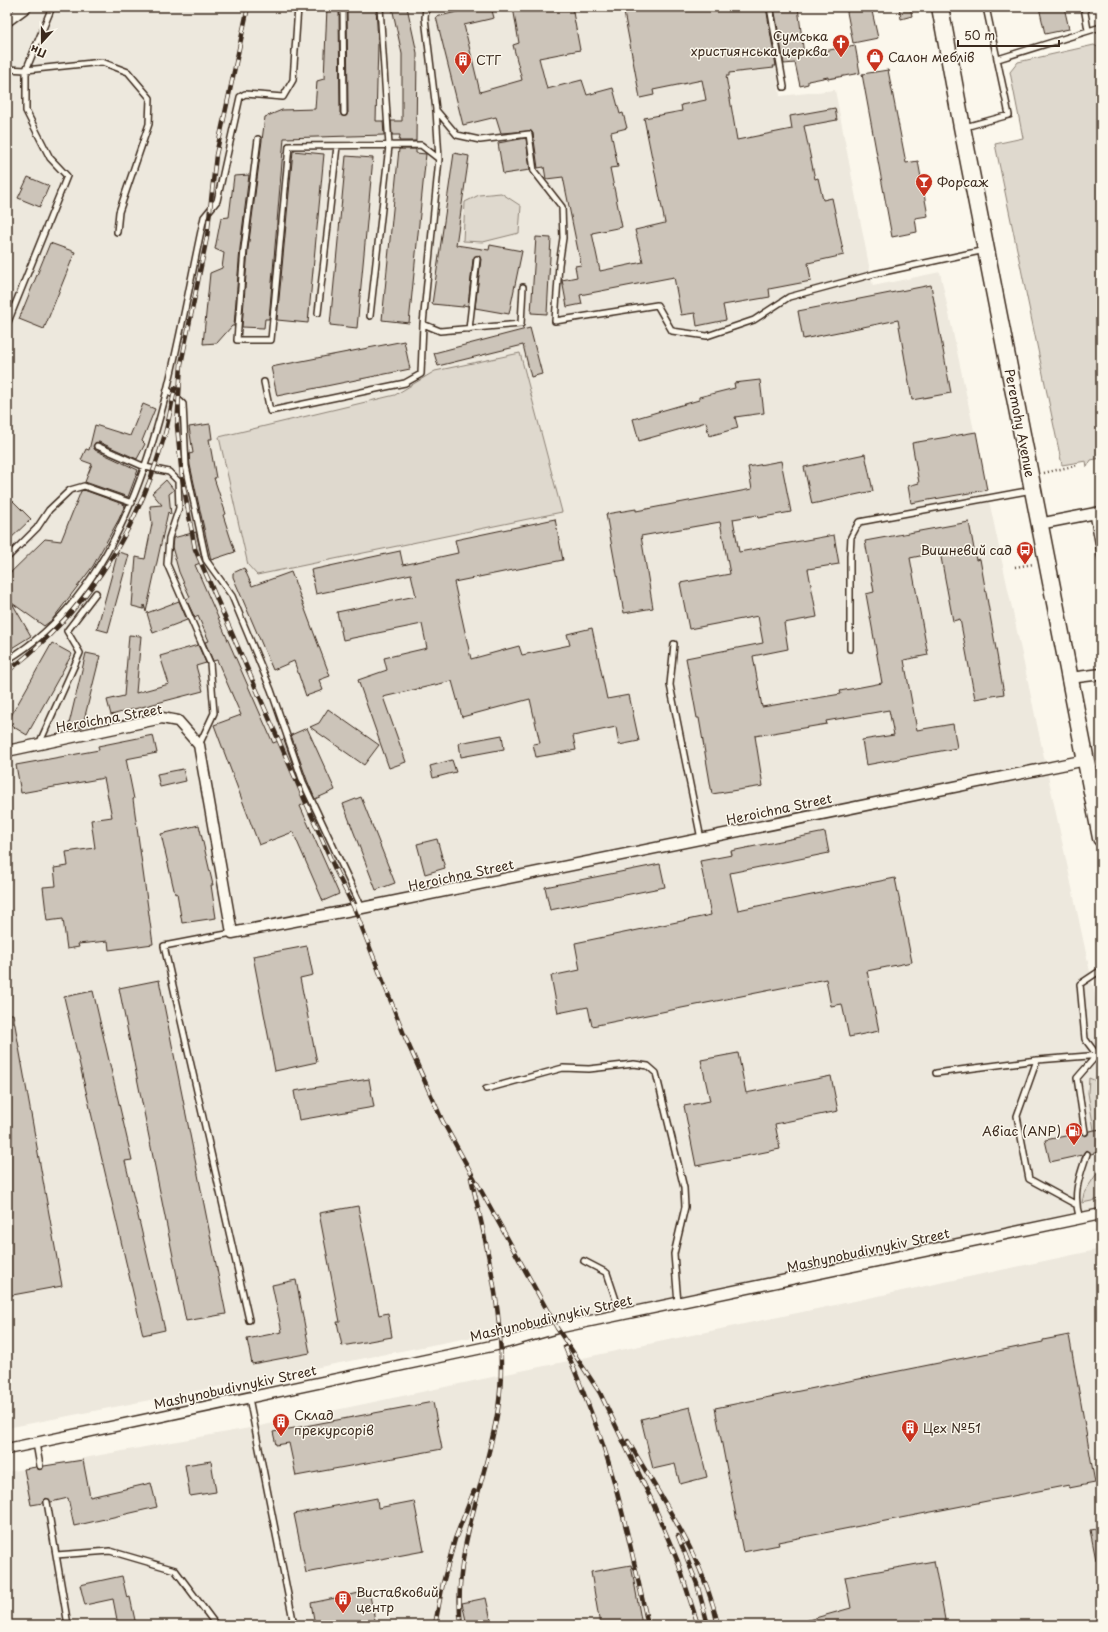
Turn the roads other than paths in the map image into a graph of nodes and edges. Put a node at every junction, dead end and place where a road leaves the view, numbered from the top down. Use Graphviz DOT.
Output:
graph roads {
  1 [pos="26,7"];
  2 [pos="52,7"];
  3 [pos="298,7"];
  4 [pos="343,7"];
  5 [pos="380,7"];
  6 [pos="426,7"];
  7 [pos="770,7"];
  8 [pos="940,7"];
  9 [pos="986,7"];
  10 [pos="1084,7"];
  11 [pos="7,21"];
  12 [pos="1101,27"];
  13 [pos="1088,30"];
  14 [pos="998,59"];
  15 [pos="7,69"];
  16 [pos="26,70"];
  17 [pos="784,87"];
  18 [pos="436,110"];
  19 [pos="344,113"];
  20 [pos="962,127"];
  21 [pos="258,139"];
  22 [pos="337,146"];
  23 [pos="389,146"];
  24 [pos="438,159"];
  25 [pos="117,232"];
  26 [pos="986,250"];
  27 [pos="477,258"];
  28 [pos="523,287"];
  29 [pos="318,313"];
  30 [pos="370,316"];
  31 [pos="8,322"];
  32 [pos="423,324"];
  33 [pos="469,328"];
  34 [pos="264,382"];
  35 [pos="168,390"];
  36 [pos="97,446"];
  37 [pos="145,467"];
  38 [pos="1031,483"];
  39 [pos="132,503"];
  40 [pos="1097,513"];
  41 [pos="1040,524"];
  42 [pos="7,558"];
  43 [pos="1101,558"];
  44 [pos="96,593"];
  45 [pos="674,644"];
  46 [pos="850,649"];
  47 [pos="7,660"];
  48 [pos="1101,674"];
  49 [pos="1070,678"];
  50 [pos="39,744"];
  51 [pos="199,745"];
  52 [pos="7,751"];
  53 [pos="1086,760"];
  54 [pos="1101,838"];
  55 [pos="701,839"];
  56 [pos="362,908"];
  57 [pos="232,933"];
  58 [pos="1101,970"];
  59 [pos="1099,1055"];
  60 [pos="1037,1060"];
  61 [pos="936,1073"];
  62 [pos="486,1089"];
  63 [pos="1084,1132"];
  64 [pos="1087,1154"];
  65 [pos="1075,1204"];
  66 [pos="1101,1214"];
  67 [pos="1080,1218"];
  68 [pos="584,1261"];
  69 [pos="678,1303"];
  70 [pos="622,1315"];
  71 [pos="248,1320"];
  72 [pos="249,1398"];
  73 [pos="36,1443"];
  74 [pos="7,1449"];
  75 [pos="40,1466"];
  76 [pos="47,1502"];
  77 [pos="56,1555"];
  78 [pos="68,1625"];
  79 [pos="216,1625"];
  80 [pos="294,1625"];
  1 -- 11 [label="street"];
  2 -- 16 [label="lane"];
  3 -- 35 [label="lane"];
  4 -- 19 [label="lane"];
  5 -- 23 [label="lane"];
  6 -- 18 [label="lane"];
  7 -- 17 [label="lane"];
  8 -- 20 [label="main road, Peremohy Avenue"];
  9 -- 14 [label="lane"];
  10 -- 13 [label="lane"];
  12 -- 13 [label="lane"];
  13 -- 14 [label="lane"];
  14 -- 20 [label="lane"];
  15 -- 16 [label="lane"];
  16 -- 25 [label="lane"];
  16 -- 31 [label="lane"];
  18 -- 24 [label="lane"];
  18 -- 26 [label="lane"];
  20 -- 26 [label="main road, Peremohy Avenue"];
  21 -- 22 [label="lane"];
  22 -- 23 [label="lane"];
  22 -- 29 [label="lane"];
  23 -- 24 [label="lane"];
  23 -- 30 [label="lane"];
  24 -- 32 [label="lane"];
  26 -- 38 [label="main road, Peremohy Avenue"];
  27 -- 33 [label="lane"];
  28 -- 33 [label="lane"];
  32 -- 33 [label="lane"];
  32 -- 34 [label="lane"];
  35 -- 37 [label="lane"];
  35 -- 56 [label="lane"];
  36 -- 37 [label="lane"];
  37 -- 39 [label="lane"];
  37 -- 51 [label="lane"];
  38 -- 41 [label="main road, Peremohy Avenue"];
  38 -- 46 [label="lane"];
  39 -- 42 [label="lane"];
  39 -- 47 [label="lane"];
  40 -- 41 [label="street"];
  40 -- 43 [label="lane"];
  41 -- 49 [label="main road, Peremohy Avenue"];
  44 -- 50 [label="lane"];
  45 -- 55 [label="lane"];
  48 -- 49 [label="street"];
  49 -- 53 [label="main road, Peremohy Avenue"];
  50 -- 51 [label="street, Heroichna Street"];
  50 -- 52 [label="street, Heroichna Street"];
  51 -- 57 [label="street"];
  53 -- 54 [label="main road, Peremohy Avenue"];
  53 -- 55 [label="street, Heroichna Street"];
  55 -- 56 [label="street, Heroichna Street"];
  56 -- 57 [label="street, Heroichna Street"];
  57 -- 71 [label="lane"];
  58 -- 59 [label="lane"];
  59 -- 60 [label="lane"];
  59 -- 63 [label="lane"];
  60 -- 61 [label="lane"];
  60 -- 65 [label="lane"];
  62 -- 69 [label="lane"];
  64 -- 65 [label="lane"];
  65 -- 67 [label="lane"];
  66 -- 67 [label="street, Mashynobudivnykiv Street"];
  67 -- 69 [label="street, Mashynobudivnykiv Street"];
  68 -- 70 [label="lane"];
  69 -- 70 [label="street, Mashynobudivnykiv Street"];
  70 -- 72 [label="street, Mashynobudivnykiv Street"];
  72 -- 73 [label="street, Mashynobudivnykiv Street"];
  72 -- 80 [label="lane"];
  73 -- 74 [label="street, Mashynobudivnykiv Street"];
  73 -- 75 [label="lane"];
  76 -- 77 [label="lane"];
  77 -- 78 [label="lane"];
  77 -- 79 [label="lane"];
}
